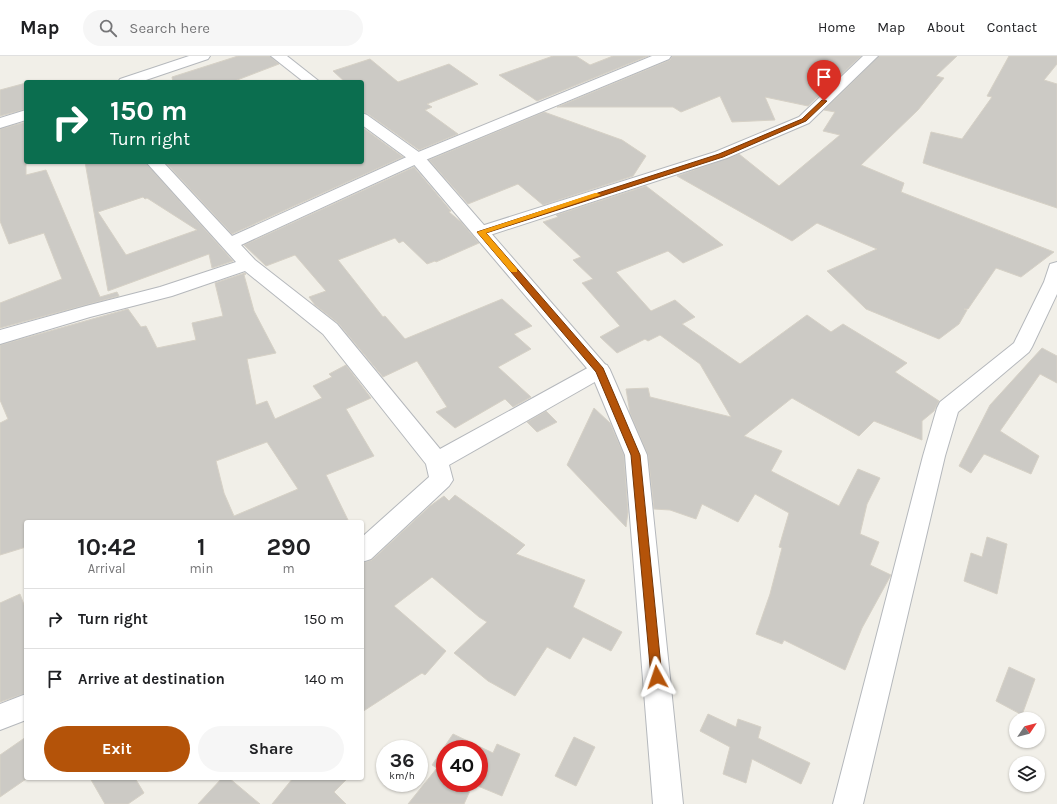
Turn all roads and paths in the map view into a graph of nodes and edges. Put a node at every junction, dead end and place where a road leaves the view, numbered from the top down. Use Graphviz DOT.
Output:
graph roads {
  1 [pos="203,56"];
  2 [pos="278,56"];
  3 [pos="664,56"];
  4 [pos="871,56"];
  5 [pos="131,80"];
  6 [pos="310,80"];
  7 [pos="24,116"];
  8 [pos="364,119"];
  9 [pos="0,124"];
  10 [pos="417,158"];
  11 [pos="156,164"];
  12 [pos="481,232"];
  13 [pos="228,244"];
  14 [pos="248,264"];
  15 [pos="1057,268"];
  16 [pos="0,337"];
  17 [pos="600,370"];
  18 [pos="437,461"];
  19 [pos="364,550"];
  20 [pos="24,708"];
  21 [pos="0,717"];
  22 [pos="668,804"];
  23 [pos="848,804"];
  1 -- 5 [label="street"];
  2 -- 6 [label="street"];
  3 -- 10 [label="street"];
  4 -- 12 [label="street"];
  7 -- 9 [label="street"];
  8 -- 10 [label="street"];
  10 -- 12 [label="street"];
  10 -- 13 [label="street"];
  11 -- 13 [label="street"];
  12 -- 17 [label="street"];
  13 -- 14 [label="street"];
  14 -- 16 [label="street"];
  14 -- 18 [label="street"];
  15 -- 23 [label="street"];
  17 -- 18 [label="street"];
  17 -- 22 [label="street"];
  18 -- 19 [label="street"];
  20 -- 21 [label="street"];
}
